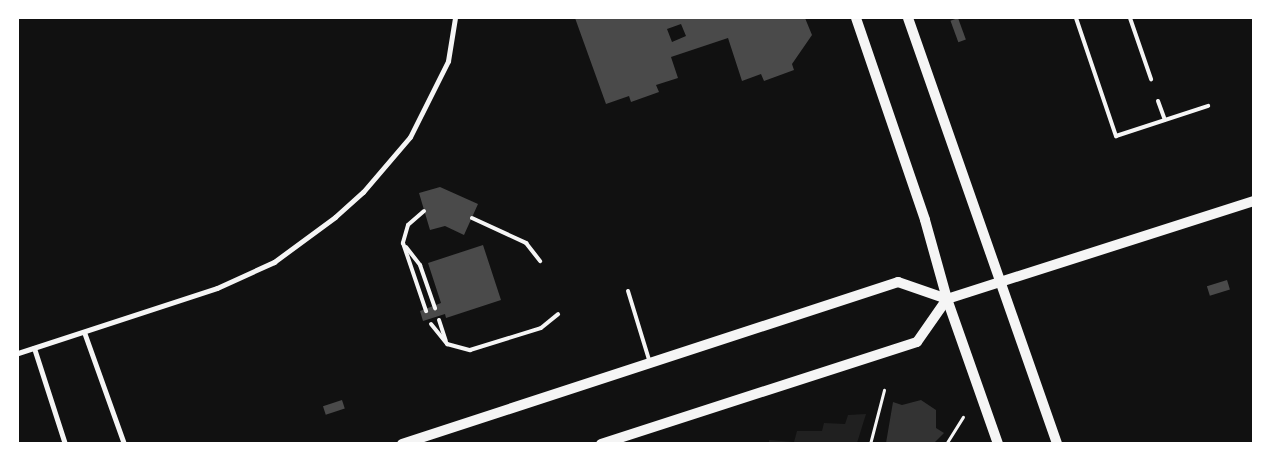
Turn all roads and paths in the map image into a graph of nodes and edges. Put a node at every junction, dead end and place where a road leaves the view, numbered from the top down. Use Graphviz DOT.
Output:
graph roads {
  1 [pos="455,18"];
  2 [pos="856,18"];
  3 [pos="908,18"];
  4 [pos="1076,18"];
  5 [pos="1130,18"];
  6 [pos="1151,79"];
  7 [pos="1158,101"];
  8 [pos="1208,106"];
  9 [pos="1165,120"];
  10 [pos="1254,201"];
  11 [pos="424,211"];
  12 [pos="472,218"];
  13 [pos="403,243"];
  14 [pos="540,261"];
  15 [pos="1000,282"];
  16 [pos="628,291"];
  17 [pos="947,299"];
  18 [pos="435,308"];
  19 [pos="426,311"];
  20 [pos="558,314"];
  21 [pos="439,320"];
  22 [pos="431,324"];
  23 [pos="84,332"];
  24 [pos="447,344"];
  25 [pos="34,348"];
  26 [pos="18,353"];
  27 [pos="650,363"];
  28 [pos="884,390"];
  29 [pos="963,417"];
  30 [pos="65,444"];
  31 [pos="124,444"];
  32 [pos="402,444"];
  33 [pos="601,444"];
  34 [pos="870,444"];
  35 [pos="946,444"];
  36 [pos="998,444"];
  37 [pos="1057,444"];
  1 -- 23 [label="street"];
  2 -- 17 [label="main road"];
  3 -- 15 [label="main road"];
  4 -- 9 [label="lane"];
  5 -- 6 [label="lane"];
  7 -- 9 [label="lane"];
  8 -- 9 [label="lane"];
  10 -- 15 [label="main road"];
  11 -- 13 [label="lane"];
  12 -- 14 [label="lane"];
  13 -- 18 [label="lane"];
  13 -- 19 [label="lane"];
  15 -- 17 [label="main road"];
  15 -- 37 [label="main road"];
  16 -- 27 [label="lane"];
  17 -- 27 [label="main road"];
  17 -- 33 [label="main road"];
  17 -- 36 [label="main road"];
  20 -- 24 [label="lane"];
  21 -- 24 [label="lane"];
  22 -- 24 [label="lane"];
  23 -- 25 [label="street"];
  23 -- 31 [label="street"];
  25 -- 26 [label="street"];
  25 -- 30 [label="street"];
  27 -- 32 [label="main road"];
  28 -- 34 [label="path"];
  29 -- 35 [label="path"];
}
